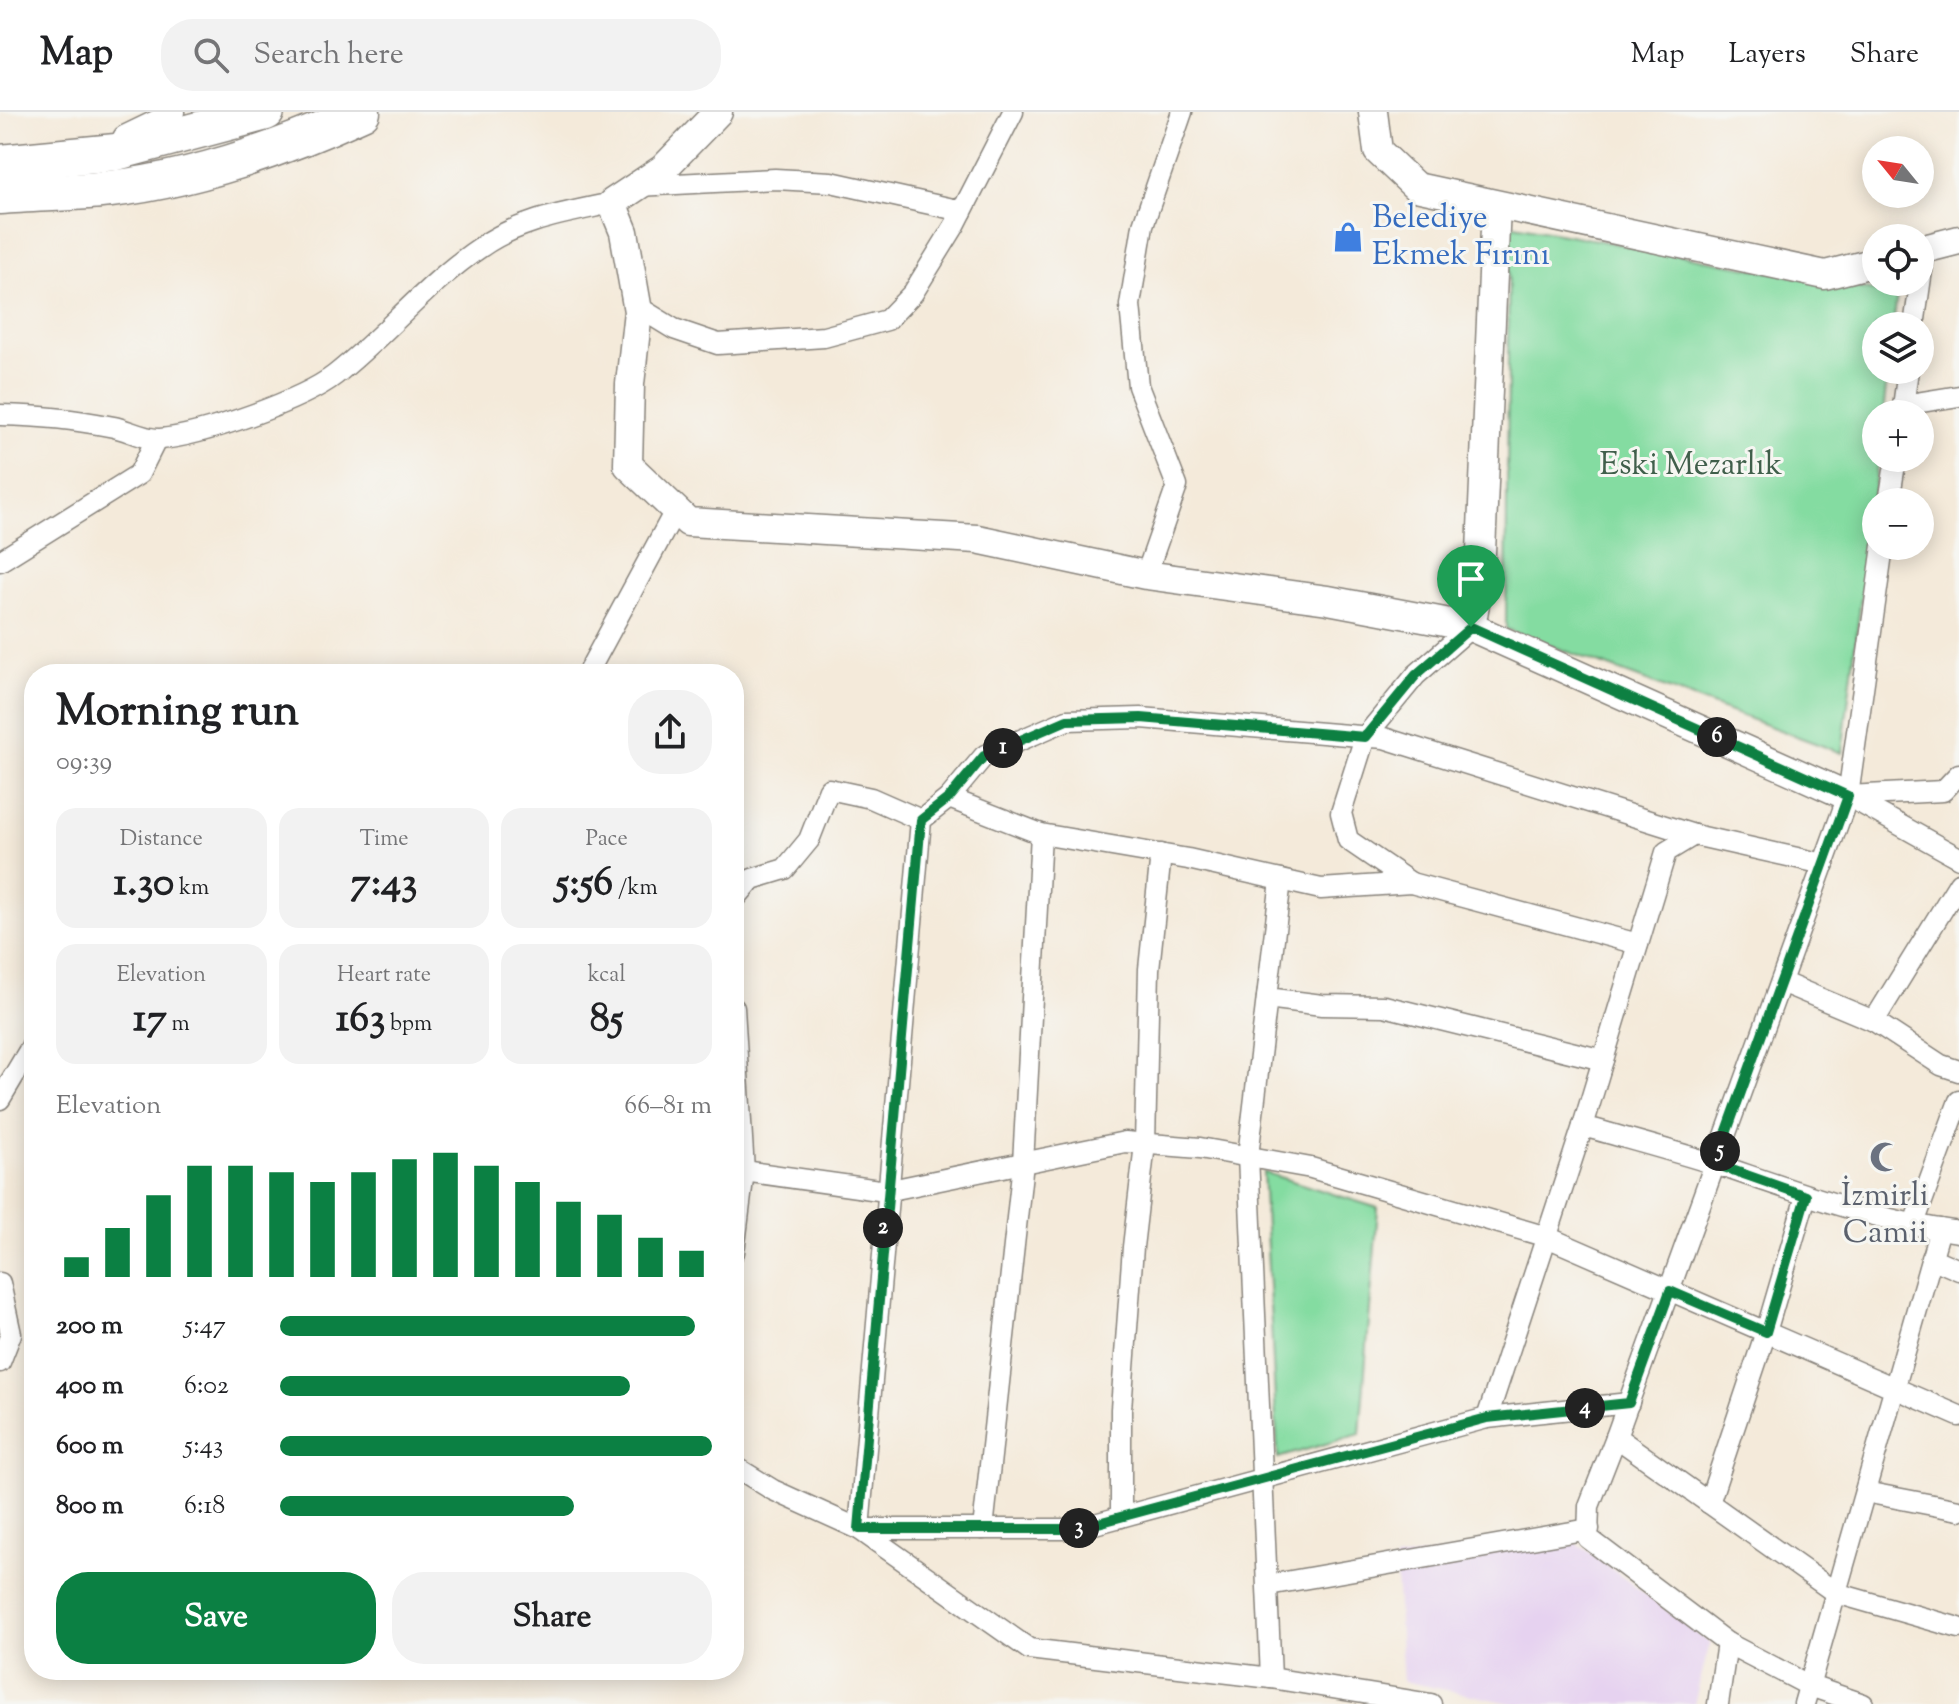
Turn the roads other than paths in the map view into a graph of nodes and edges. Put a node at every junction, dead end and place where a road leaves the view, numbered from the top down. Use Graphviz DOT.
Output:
graph roads {
  1 [pos="174,112"];
  2 [pos="266,112"];
  3 [pos="362,112"];
  4 [pos="718,112"];
  5 [pos="1013,112"];
  6 [pos="1182,112"];
  7 [pos="1373,112"];
  8 [pos="116,152"];
  9 [pos="0,163"];
  10 [pos="637,186"];
  11 [pos="0,196"];
  12 [pos="612,203"];
  13 [pos="1496,205"];
  14 [pos="962,211"];
  15 [pos="1959,240"];
  16 [pos="1934,247"];
  17 [pos="1862,266"];
  18 [pos="638,307"];
  19 [pos="1959,396"];
  20 [pos="1934,402"];
  21 [pos="0,415"];
  22 [pos="156,440"];
  23 [pos="675,511"];
  24 [pos="1881,560"];
  25 [pos="0,561"];
  26 [pos="1146,575"];
  27 [pos="1471,627"];
  28 [pos="592,664"];
  29 [pos="1365,737"];
  30 [pos="1959,774"];
  31 [pos="1848,796"];
  32 [pos="949,798"];
  33 [pos="921,820"];
  34 [pos="1041,834"];
  35 [pos="1694,835"];
  36 [pos="1161,854"];
  37 [pos="1959,858"];
  38 [pos="1824,864"];
  39 [pos="1281,880"];
  40 [pos="1411,883"];
  41 [pos="1959,883"];
  42 [pos="744,888"];
  43 [pos="1638,944"];
  44 [pos="1781,982"];
  45 [pos="1267,998"];
  46 [pos="1874,1021"];
  47 [pos="24,1059"];
  48 [pos="1603,1060"];
  49 [pos="1959,1071"];
  50 [pos="0,1099"];
  51 [pos="1959,1101"];
  52 [pos="1583,1126"];
  53 [pos="1145,1144"];
  54 [pos="1248,1156"];
  55 [pos="1023,1163"];
  56 [pos="1715,1164"];
  57 [pos="744,1171"];
  58 [pos="886,1191"];
  59 [pos="1806,1196"];
  60 [pos="1913,1226"];
  61 [pos="1949,1231"];
  62 [pos="1547,1237"];
  63 [pos="1931,1258"];
  64 [pos="1959,1270"];
  65 [pos="0,1283"];
  66 [pos="1670,1291"];
  67 [pos="1766,1332"];
  68 [pos="0,1362"];
  69 [pos="1896,1388"];
  70 [pos="1629,1403"];
  71 [pos="1959,1416"];
  72 [pos="1487,1418"];
  73 [pos="1616,1437"];
  74 [pos="744,1472"];
  75 [pos="1264,1478"];
  76 [pos="1865,1492"];
  77 [pos="1709,1503"];
  78 [pos="1959,1510"];
  79 [pos="1121,1517"];
  80 [pos="859,1529"];
  81 [pos="983,1529"];
  82 [pos="1589,1529"];
  83 [pos="1268,1585"];
  84 [pos="1836,1593"];
  85 [pos="1959,1628"];
  86 [pos="1727,1643"];
  87 [pos="1271,1678"];
  88 [pos="1807,1695"];
  89 [pos="1431,1704"];
  90 [pos="1718,1704"];
  91 [pos="1863,1704"];
  1 -- 8 [label="street"];
  2 -- 8 [label="highway"];
  3 -- 11 [label="highway"];
  4 -- 10 [label="street"];
  5 -- 14 [label="street"];
  6 -- 26 [label="street"];
  7 -- 13 [label="street"];
  8 -- 9 [label="highway"];
  10 -- 12 [label="street"];
  10 -- 14 [label="street"];
  12 -- 18 [label="street"];
  12 -- 22 [label="street"];
  13 -- 17 [label="street"];
  13 -- 27 [label="street"];
  14 -- 18 [label="street"];
  15 -- 16 [label="street"];
  18 -- 23 [label="street"];
  19 -- 20 [label="street"];
  21 -- 22 [label="street"];
  22 -- 25 [label="street"];
  23 -- 26 [label="street"];
  23 -- 28 [label="street"];
  24 -- 31 [label="street"];
  26 -- 27 [label="street"];
  27 -- 29 [label="street"];
  27 -- 31 [label="street"];
  29 -- 32 [label="street"];
  29 -- 35 [label="street"];
  29 -- 40 [label="street"];
  30 -- 31 [label="street"];
  31 -- 37 [label="street"];
  31 -- 38 [label="street"];
  32 -- 33 [label="street"];
  32 -- 34 [label="street"];
  33 -- 42 [label="street"];
  33 -- 58 [label="street"];
  34 -- 36 [label="street"];
  34 -- 55 [label="street"];
  35 -- 38 [label="street"];
  35 -- 43 [label="street"];
  36 -- 39 [label="street"];
  36 -- 53 [label="street"];
  38 -- 44 [label="street"];
  39 -- 40 [label="street"];
  39 -- 45 [label="street"];
  40 -- 43 [label="street"];
  41 -- 46 [label="street"];
  43 -- 48 [label="street"];
  44 -- 46 [label="street"];
  44 -- 56 [label="street"];
  45 -- 48 [label="street"];
  45 -- 54 [label="street"];
  46 -- 49 [label="street"];
  47 -- 50 [label="street"];
  48 -- 52 [label="street"];
  51 -- 60 [label="street"];
  52 -- 56 [label="street"];
  52 -- 62 [label="street"];
  53 -- 54 [label="street"];
  53 -- 55 [label="street"];
  53 -- 79 [label="street"];
  54 -- 62 [label="street"];
  54 -- 75 [label="street"];
  55 -- 58 [label="street"];
  55 -- 81 [label="street"];
  56 -- 59 [label="street"];
  56 -- 66 [label="street"];
  57 -- 58 [label="street"];
  58 -- 80 [label="street"];
  59 -- 60 [label="street"];
  59 -- 67 [label="street"];
  60 -- 61 [label="street"];
  61 -- 63 [label="street"];
  62 -- 66 [label="street"];
  62 -- 72 [label="street"];
  63 -- 64 [label="street"];
  63 -- 69 [label="street"];
  65 -- 68 [label="street"];
  66 -- 67 [label="street"];
  66 -- 70 [label="street"];
  67 -- 69 [label="street"];
  67 -- 77 [label="street"];
  69 -- 71 [label="street"];
  69 -- 76 [label="street"];
  70 -- 72 [label="street"];
  70 -- 73 [label="street"];
  72 -- 75 [label="street"];
  73 -- 77 [label="street"];
  73 -- 82 [label="street"];
  74 -- 80 [label="street"];
  75 -- 79 [label="street"];
  75 -- 83 [label="street"];
  76 -- 78 [label="street"];
  76 -- 84 [label="street"];
  77 -- 84 [label="street"];
  79 -- 81 [label="street"];
  80 -- 81 [label="street"];
  80 -- 87 [label="street"];
  82 -- 83 [label="street"];
  82 -- 86 [label="street"];
  83 -- 87 [label="street"];
  84 -- 85 [label="street"];
  84 -- 88 [label="street"];
  86 -- 88 [label="street"];
  86 -- 90 [label="street"];
  87 -- 89 [label="street"];
  88 -- 91 [label="street"];
}
